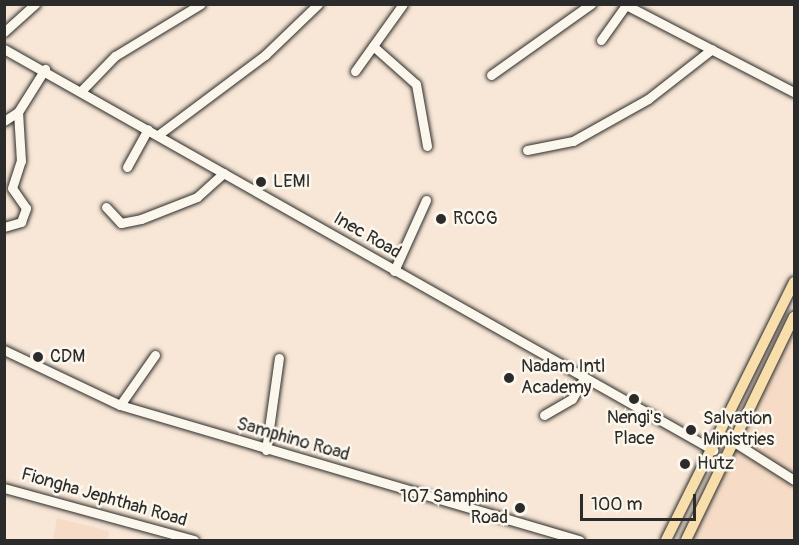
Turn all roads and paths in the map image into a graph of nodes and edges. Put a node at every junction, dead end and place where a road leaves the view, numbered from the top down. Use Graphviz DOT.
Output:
graph roads {
  1 [pos="35,4"];
  2 [pos="201,4"];
  3 [pos="318,4"];
  4 [pos="402,4"];
  5 [pos="591,4"];
  6 [pos="625,5"];
  7 [pos="4,32"];
  8 [pos="601,40"];
  9 [pos="373,46"];
  10 [pos="4,49"];
  11 [pos="712,49"];
  12 [pos="45,69"];
  13 [pos="355,71"];
  14 [pos="491,75"];
  15 [pos="83,88"];
  16 [pos="795,93"];
  17 [pos="18,112"];
  18 [pos="4,121"];
  19 [pos="148,129"];
  20 [pos="158,135"];
  21 [pos="427,146"];
  22 [pos="527,150"];
  23 [pos="127,167"];
  24 [pos="224,173"];
  25 [pos="426,201"];
  26 [pos="106,207"];
  27 [pos="4,227"];
  28 [pos="394,271"];
  29 [pos="795,282"];
  30 [pos="795,317"];
  31 [pos="4,350"];
  32 [pos="155,355"];
  33 [pos="279,358"];
  34 [pos="583,380"];
  35 [pos="120,405"];
  36 [pos="544,415"];
  37 [pos="734,442"];
  38 [pos="266,450"];
  39 [pos="713,450"];
  40 [pos="795,480"];
  41 [pos="4,488"];
  42 [pos="158,529"];
  43 [pos="156,540"];
  44 [pos="194,540"];
  45 [pos="580,540"];
  46 [pos="666,540"];
  47 [pos="686,540"];
  1 -- 7 [label="street"];
  2 -- 15 [label="street"];
  3 -- 20 [label="street"];
  4 -- 9 [label="street"];
  5 -- 14 [label="street"];
  6 -- 8 [label="street"];
  6 -- 11 [label="street"];
  9 -- 13 [label="street"];
  9 -- 21 [label="street"];
  10 -- 12 [label="street, Inec Road"];
  11 -- 16 [label="street"];
  11 -- 22 [label="street"];
  12 -- 15 [label="street, Inec Road"];
  12 -- 17 [label="street"];
  15 -- 19 [label="street, Inec Road"];
  17 -- 18 [label="street"];
  17 -- 27 [label="street"];
  19 -- 20 [label="street, Inec Road"];
  19 -- 23 [label="street"];
  20 -- 24 [label="street, Inec Road"];
  24 -- 26 [label="street"];
  24 -- 28 [label="street, Inec Road"];
  25 -- 28 [label="street"];
  28 -- 34 [label="street, Inec Road"];
  29 -- 39 [label="main road"];
  30 -- 37 [label="main road"];
  31 -- 35 [label="street, Samphino Road"];
  32 -- 35 [label="street"];
  33 -- 38 [label="street"];
  34 -- 36 [label="street"];
  34 -- 39 [label="street, Inec Road"];
  35 -- 38 [label="street, Samphino Road"];
  37 -- 40 [label="street"];
  37 -- 47 [label="main road"];
  38 -- 45 [label="street, Samphino Road"];
  39 -- 46 [label="main road"];
  41 -- 42 [label="street, Fiongha Jephthah Road"];
  42 -- 43 [label="street"];
  42 -- 44 [label="street, Fiongha Jephthah Road"];
}
